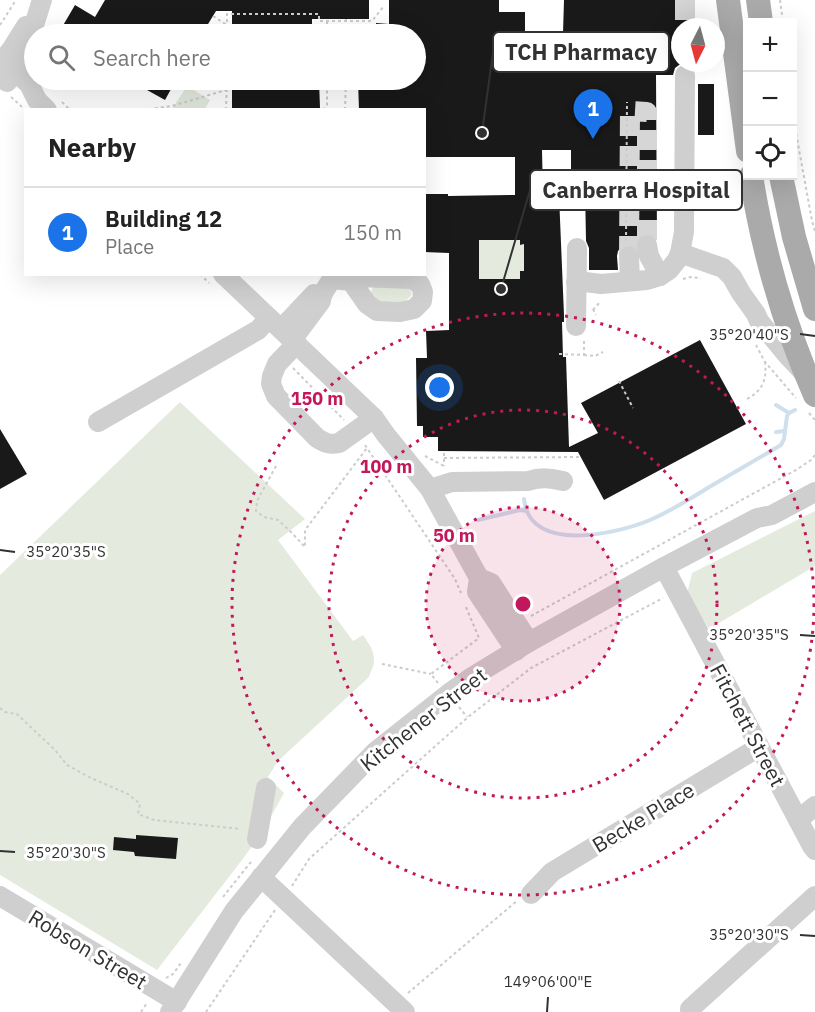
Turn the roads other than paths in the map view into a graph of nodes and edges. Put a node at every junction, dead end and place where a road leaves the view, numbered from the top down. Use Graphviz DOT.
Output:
graph roads {
  1 [pos="42,0"];
  2 [pos="728,0"];
  3 [pos="758,0"];
  4 [pos="760,18"];
  5 [pos="27,24"];
  6 [pos="24,29"];
  7 [pos="5,72"];
  8 [pos="685,75"];
  9 [pos="24,82"];
  10 [pos="31,90"];
  11 [pos="37,107"];
  12 [pos="744,126"];
  13 [pos="752,180"];
  14 [pos="782,180"];
  15 [pos="646,245"];
  16 [pos="577,248"];
  17 [pos="628,250"];
  18 [pos="680,253"];
  19 [pos="660,276"];
  20 [pos="216,278"];
  21 [pos="630,281"];
  22 [pos="335,282"];
  23 [pos="576,282"];
  24 [pos="779,296"];
  25 [pos="815,309"];
  26 [pos="756,314"];
  27 [pos="584,325"];
  28 [pos="284,338"];
  29 [pos="807,396"];
  30 [pos="374,418"];
  31 [pos="98,422"];
  32 [pos="815,480"];
  33 [pos="528,481"];
  34 [pos="430,489"];
  35 [pos="815,492"];
  36 [pos="757,518"];
  37 [pos="664,567"];
  38 [pos="522,646"];
  39 [pos="759,747"];
  40 [pos="266,788"];
  41 [pos="815,806"];
  42 [pos="798,820"];
  43 [pos="258,843"];
  44 [pos="815,850"];
  45 [pos="261,877"];
  46 [pos="531,894"];
  47 [pos="0,896"];
  48 [pos="815,896"];
  49 [pos="174,1007"];
  50 [pos="393,1007"];
  51 [pos="690,1009"];
  1 -- 5 [label="street"];
  2 -- 12 [label="main road"];
  3 -- 4 [label="main road"];
  6 -- 7 [label="street"];
  7 -- 9 [label="street"];
  8 -- 18 [label="street"];
  10 -- 11 [label="street"];
  13 -- 24 [label="main road"];
  14 -- 25 [label="main road"];
  15 -- 19 [label="street"];
  16 -- 23 [label="street"];
  17 -- 21 [label="street"];
  18 -- 19 [label="street"];
  18 -- 26 [label="street"];
  19 -- 21 [label="street"];
  20 -- 28 [label="street"];
  21 -- 23 [label="street"];
  22 -- 28 [label="street"];
  23 -- 27 [label="street"];
  24 -- 26 [label="street"];
  24 -- 29 [label="main road"];
  26 -- 29 [label="street"];
  28 -- 30 [label="street"];
  28 -- 30 [label="street"];
  28 -- 31 [label="street"];
  30 -- 34 [label="street"];
  32 -- 36 [label="street, Kitchener Street"];
  33 -- 34 [label="street"];
  34 -- 38 [label="street"];
  35 -- 36 [label="street, Kitchener Street"];
  36 -- 37 [label="street, Kitchener Street"];
  37 -- 38 [label="street, Kitchener Street"];
  37 -- 39 [label="street, Fitchett Street"];
  38 -- 45 [label="street, Kitchener Street"];
  39 -- 42 [label="street, Fitchett Street"];
  39 -- 46 [label="street, Becke Place"];
  40 -- 43 [label="street"];
  41 -- 42 [label="street"];
  42 -- 44 [label="street, Fitchett Street"];
  45 -- 49 [label="street, Kitchener Street"];
  45 -- 50 [label="street"];
  47 -- 49 [label="street, Robson Street"];
  48 -- 51 [label="street"];
}
